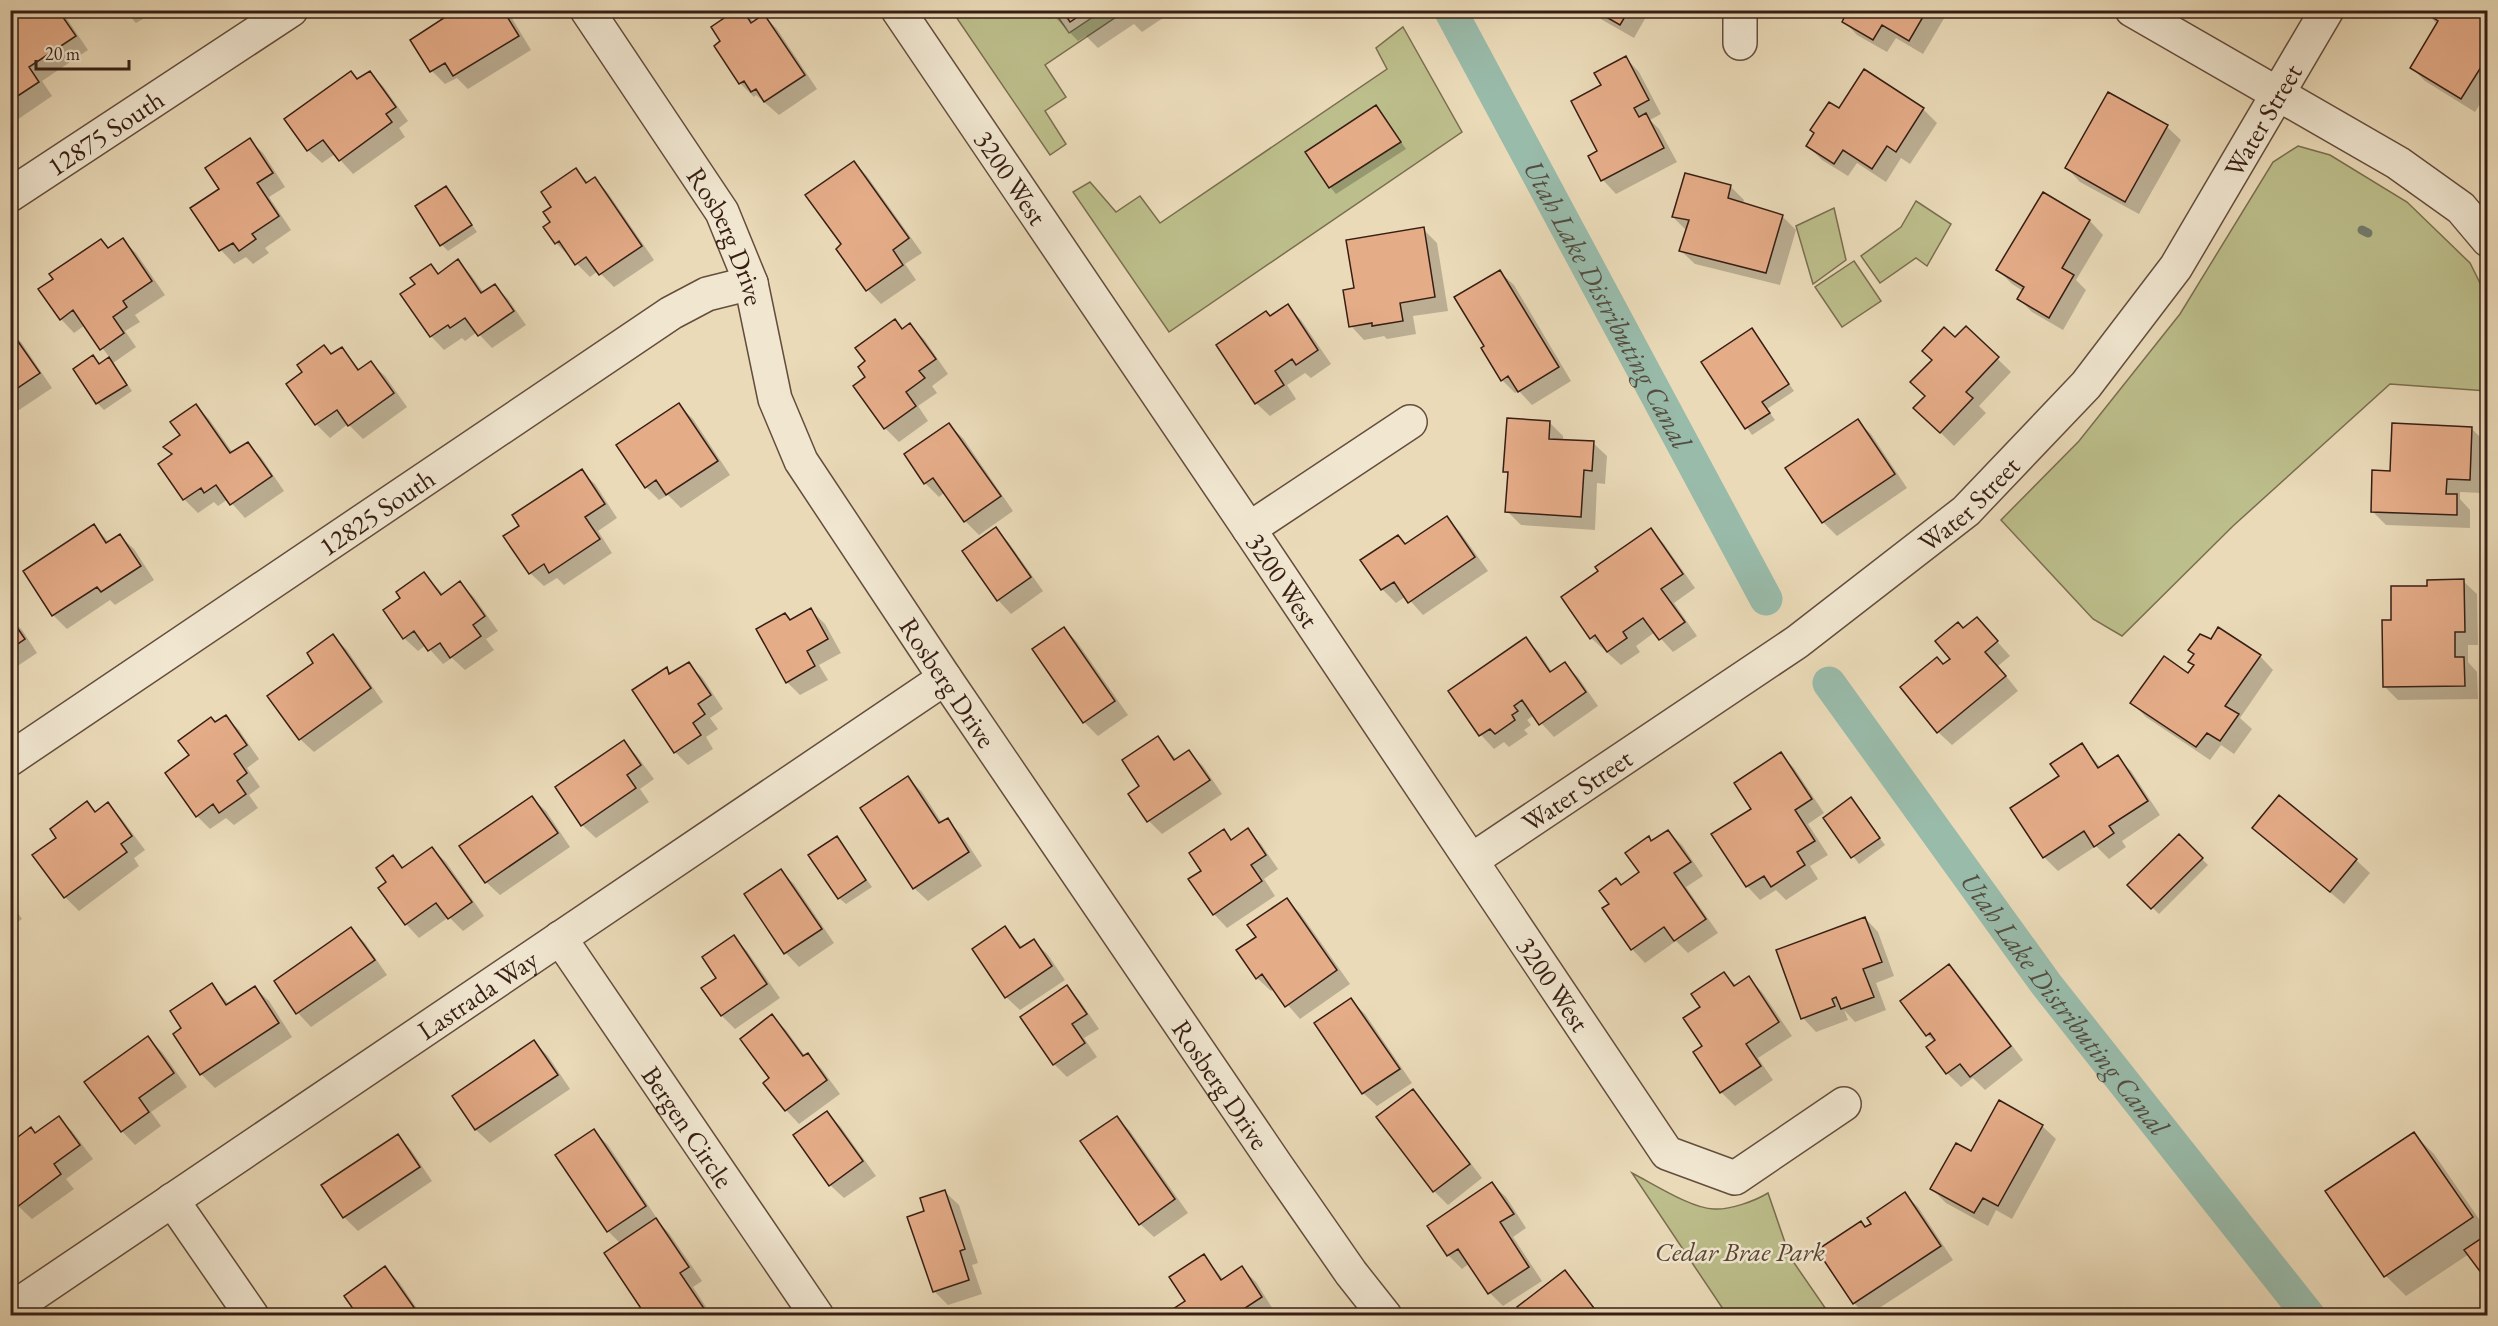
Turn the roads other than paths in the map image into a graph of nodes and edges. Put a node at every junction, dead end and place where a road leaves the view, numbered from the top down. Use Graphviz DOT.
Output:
graph roads {
  1 [pos="291,10"];
  2 [pos="587,10"];
  3 [pos="898,10"];
  4 [pos="1740,10"];
  5 [pos="2132,10"];
  6 [pos="2327,10"];
  7 [pos="1740,43"];
  8 [pos="2278,94"];
  9 [pos="10,195"];
  10 [pos="2487,240"];
  11 [pos="751,283"];
  12 [pos="1410,422"];
  13 [pos="1249,529"];
  14 [pos="945,678"];
  15 [pos="10,759"];
  16 [pos="1472,860"];
  17 [pos="560,938"];
  18 [pos="1844,1104"];
  19 [pos="172,1200"];
  20 [pos="10,1310"];
  21 [pos="252,1316"];
  22 [pos="817,1316"];
  23 [pos="1385,1316"];
  1 -- 9 [label="street, 12875 South"];
  2 -- 11 [label="street, Rosberg Drive"];
  3 -- 13 [label="street, 3200 West"];
  4 -- 7 [label="street"];
  5 -- 8 [label="street"];
  6 -- 8 [label="street, Water Street"];
  8 -- 10 [label="street"];
  8 -- 16 [label="street, Water Street"];
  11 -- 14 [label="street, Rosberg Drive"];
  11 -- 15 [label="street, 12825 South"];
  12 -- 13 [label="street"];
  13 -- 16 [label="street, 3200 West"];
  14 -- 17 [label="street, Lastrada Way"];
  14 -- 23 [label="street, Rosberg Drive"];
  16 -- 18 [label="street, 3200 West"];
  17 -- 19 [label="street, Lastrada Way"];
  17 -- 22 [label="street, Bergen Circle"];
  19 -- 20 [label="street, Lastrada Way"];
  19 -- 21 [label="street"];
}
